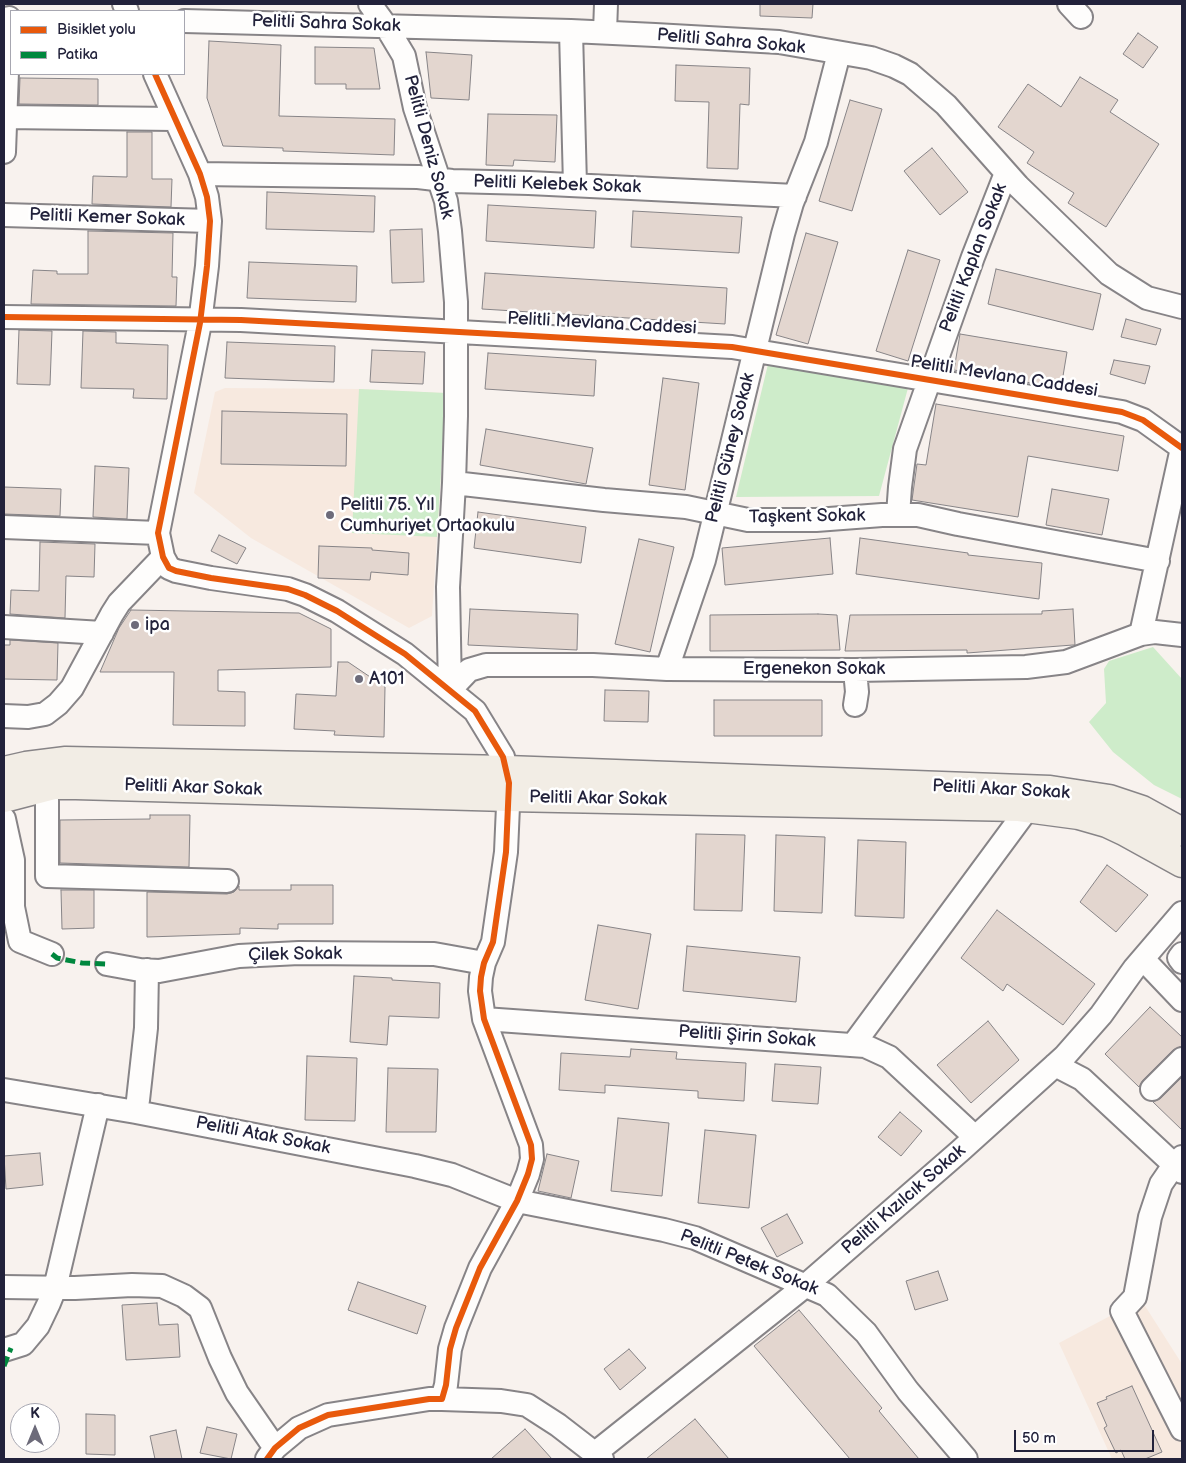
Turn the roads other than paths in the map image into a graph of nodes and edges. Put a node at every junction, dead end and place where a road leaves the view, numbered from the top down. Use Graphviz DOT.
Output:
graph roads {
  1 [pos="370,4"];
  2 [pos="606,4"];
  3 [pos="8,18"];
  4 [pos="185,21"];
  5 [pos="386,26"];
  6 [pos="571,31"];
  7 [pos="605,32"];
  8 [pos="839,53"];
  9 [pos="155,75"];
  10 [pos="5,117"];
  11 [pos="174,120"];
  12 [pos="4,152"];
  13 [pos="1006,173"];
  14 [pos="200,174"];
  15 [pos="438,179"];
  16 [pos="575,185"];
  17 [pos="795,196"];
  18 [pos="4,215"];
  19 [pos="210,221"];
  20 [pos="1182,307"];
  21 [pos="4,317"];
  22 [pos="201,320"];
  23 [pos="456,332"];
  24 [pos="755,351"];
  25 [pos="930,380"];
  26 [pos="1182,448"];
  27 [pos="454,483"];
  28 [pos="715,514"];
  29 [pos="898,516"];
  30 [pos="4,526"];
  31 [pos="158,533"];
  32 [pos="163,557"];
  33 [pos="1158,561"];
  34 [pos="4,627"];
  35 [pos="102,633"];
  36 [pos="1141,634"];
  37 [pos="1182,635"];
  38 [pos="666,668"];
  39 [pos="855,670"];
  40 [pos="450,690"];
  41 [pos="855,705"];
  42 [pos="4,716"];
  43 [pos="507,770"];
  44 [pos="4,772"];
  45 [pos="47,787"];
  46 [pos="508,797"];
  47 [pos="4,798"];
  48 [pos="1028,808"];
  49 [pos="4,819"];
  50 [pos="1182,832"];
  51 [pos="1182,863"];
  52 [pos="227,882"];
  53 [pos="1182,913"];
  54 [pos="52,954"];
  55 [pos="1182,954"];
  56 [pos="1143,959"];
  57 [pos="484,962"];
  58 [pos="1182,962"];
  59 [pos="107,964"];
  60 [pos="147,970"];
  61 [pos="1182,1000"];
  62 [pos="484,1019"];
  63 [pos="853,1045"];
  64 [pos="1182,1059"];
  65 [pos="1055,1065"];
  66 [pos="4,1090"];
  67 [pos="1152,1090"];
  68 [pos="98,1105"];
  69 [pos="136,1112"];
  70 [pos="975,1138"];
  71 [pos="1180,1164"];
  72 [pos="518,1201"];
  73 [pos="805,1286"];
  74 [pos="4,1287"];
  75 [pos="55,1288"];
  76 [pos="4,1350"];
  77 [pos="442,1399"];
  78 [pos="1182,1429"];
  79 [pos="271,1454"];
  80 [pos="598,1456"];
  81 [pos="966,1459"];
  1 -- 5 [label="street, Pelitli Deniz Sokak"];
  2 -- 7 [label="street"];
  3 -- 10 [label="street"];
  4 -- 5 [label="street, Pelitli Sahra Sokak"];
  5 -- 6 [label="street, Pelitli Sahra Sokak"];
  5 -- 15 [label="street, Pelitli Deniz Sokak"];
  6 -- 7 [label="street, Pelitli Sahra Sokak"];
  6 -- 16 [label="street"];
  7 -- 8 [label="street, Pelitli Sahra Sokak"];
  8 -- 13 [label="street, Pelitli Sahra Sokak"];
  8 -- 17 [label="street, Pelitli Güney Sokak"];
  9 -- 11 [label="street"];
  10 -- 11 [label="street"];
  10 -- 12 [label="street"];
  11 -- 14 [label="street"];
  13 -- 20 [label="street, Pelitli Sahra Sokak"];
  13 -- 25 [label="street, Pelitli Kaplan Sokak"];
  14 -- 15 [label="street, Pelitli Kelebek Sokak"];
  14 -- 19 [label="street"];
  15 -- 16 [label="street, Pelitli Kelebek Sokak"];
  15 -- 23 [label="street, Pelitli Deniz Sokak"];
  16 -- 17 [label="street, Pelitli Kelebek Sokak"];
  17 -- 24 [label="street, Pelitli Güney Sokak"];
  18 -- 19 [label="street, Pelitli Kemer Sokak"];
  19 -- 22 [label="street"];
  21 -- 22 [label="street, Pelitli Mevlana Caddesi"];
  22 -- 23 [label="street, Pelitli Mevlana Caddesi"];
  22 -- 31 [label="street"];
  23 -- 24 [label="street, Pelitli Mevlana Caddesi"];
  23 -- 27 [label="street, Pelitli Deniz Sokak"];
  24 -- 25 [label="street, Pelitli Mevlana Caddesi"];
  24 -- 28 [label="street, Pelitli Güney Sokak"];
  25 -- 26 [label="street, Pelitli Mevlana Caddesi"];
  25 -- 29 [label="street, Pelitli Kaplan Sokak"];
  26 -- 33 [label="street"];
  27 -- 28 [label="street, Taşkent Sokak"];
  27 -- 40 [label="street, Pelitli Deniz Sokak"];
  28 -- 29 [label="street, Taşkent Sokak"];
  28 -- 38 [label="street, Pelitli Güney Sokak"];
  29 -- 33 [label="street, Taşkent Sokak"];
  30 -- 31 [label="street"];
  31 -- 32 [label="street"];
  32 -- 35 [label="street"];
  32 -- 40 [label="street"];
  33 -- 36 [label="street"];
  34 -- 35 [label="street"];
  35 -- 42 [label="street"];
  36 -- 37 [label="street, Ergenekon Sokak"];
  36 -- 39 [label="street, Ergenekon Sokak"];
  38 -- 39 [label="street, Ergenekon Sokak"];
  38 -- 40 [label="street, Ergenekon Sokak"];
  39 -- 41 [label="street"];
  40 -- 43 [label="street"];
  43 -- 44 [label="main road, Pelitli Akar Sokak"];
  43 -- 46 [label="street"];
  43 -- 50 [label="main road, Pelitli Akar Sokak"];
  45 -- 46 [label="main road, Pelitli Akar Sokak"];
  45 -- 47 [label="main road, Pelitli Akar Sokak"];
  45 -- 52 [label="street"];
  46 -- 48 [label="main road, Pelitli Akar Sokak"];
  46 -- 57 [label="street"];
  48 -- 51 [label="main road, Pelitli Akar Sokak"];
  48 -- 63 [label="street"];
  49 -- 54 [label="street"];
  53 -- 56 [label="street, Pelitli Kızılcık Sokak"];
  55 -- 58 [label="street"];
  56 -- 61 [label="street"];
  56 -- 65 [label="street, Pelitli Kızılcık Sokak"];
  57 -- 60 [label="street, Çilek Sokak"];
  57 -- 62 [label="street"];
  59 -- 60 [label="street, Çilek Sokak"];
  60 -- 69 [label="street"];
  62 -- 63 [label="street, Pelitli Şirin Sokak"];
  62 -- 72 [label="street"];
  63 -- 70 [label="street, Pelitli Şirin Sokak"];
  64 -- 67 [label="street"];
  65 -- 70 [label="street, Pelitli Kızılcık Sokak"];
  65 -- 71 [label="street"];
  66 -- 68 [label="street, Pelitli Atak Sokak"];
  68 -- 69 [label="street, Pelitli Atak Sokak"];
  68 -- 75 [label="street"];
  69 -- 72 [label="street, Pelitli Atak Sokak"];
  70 -- 73 [label="street, Pelitli Kızılcık Sokak"];
  71 -- 78 [label="street"];
  72 -- 73 [label="street, Pelitli Petek Sokak"];
  72 -- 77 [label="street"];
  73 -- 80 [label="street, Pelitli Kızılcık Sokak"];
  73 -- 81 [label="street, Pelitli Petek Sokak"];
  74 -- 75 [label="street"];
  75 -- 76 [label="street"];
  75 -- 79 [label="street"];
  77 -- 79 [label="street"];
  77 -- 80 [label="street"];
}
